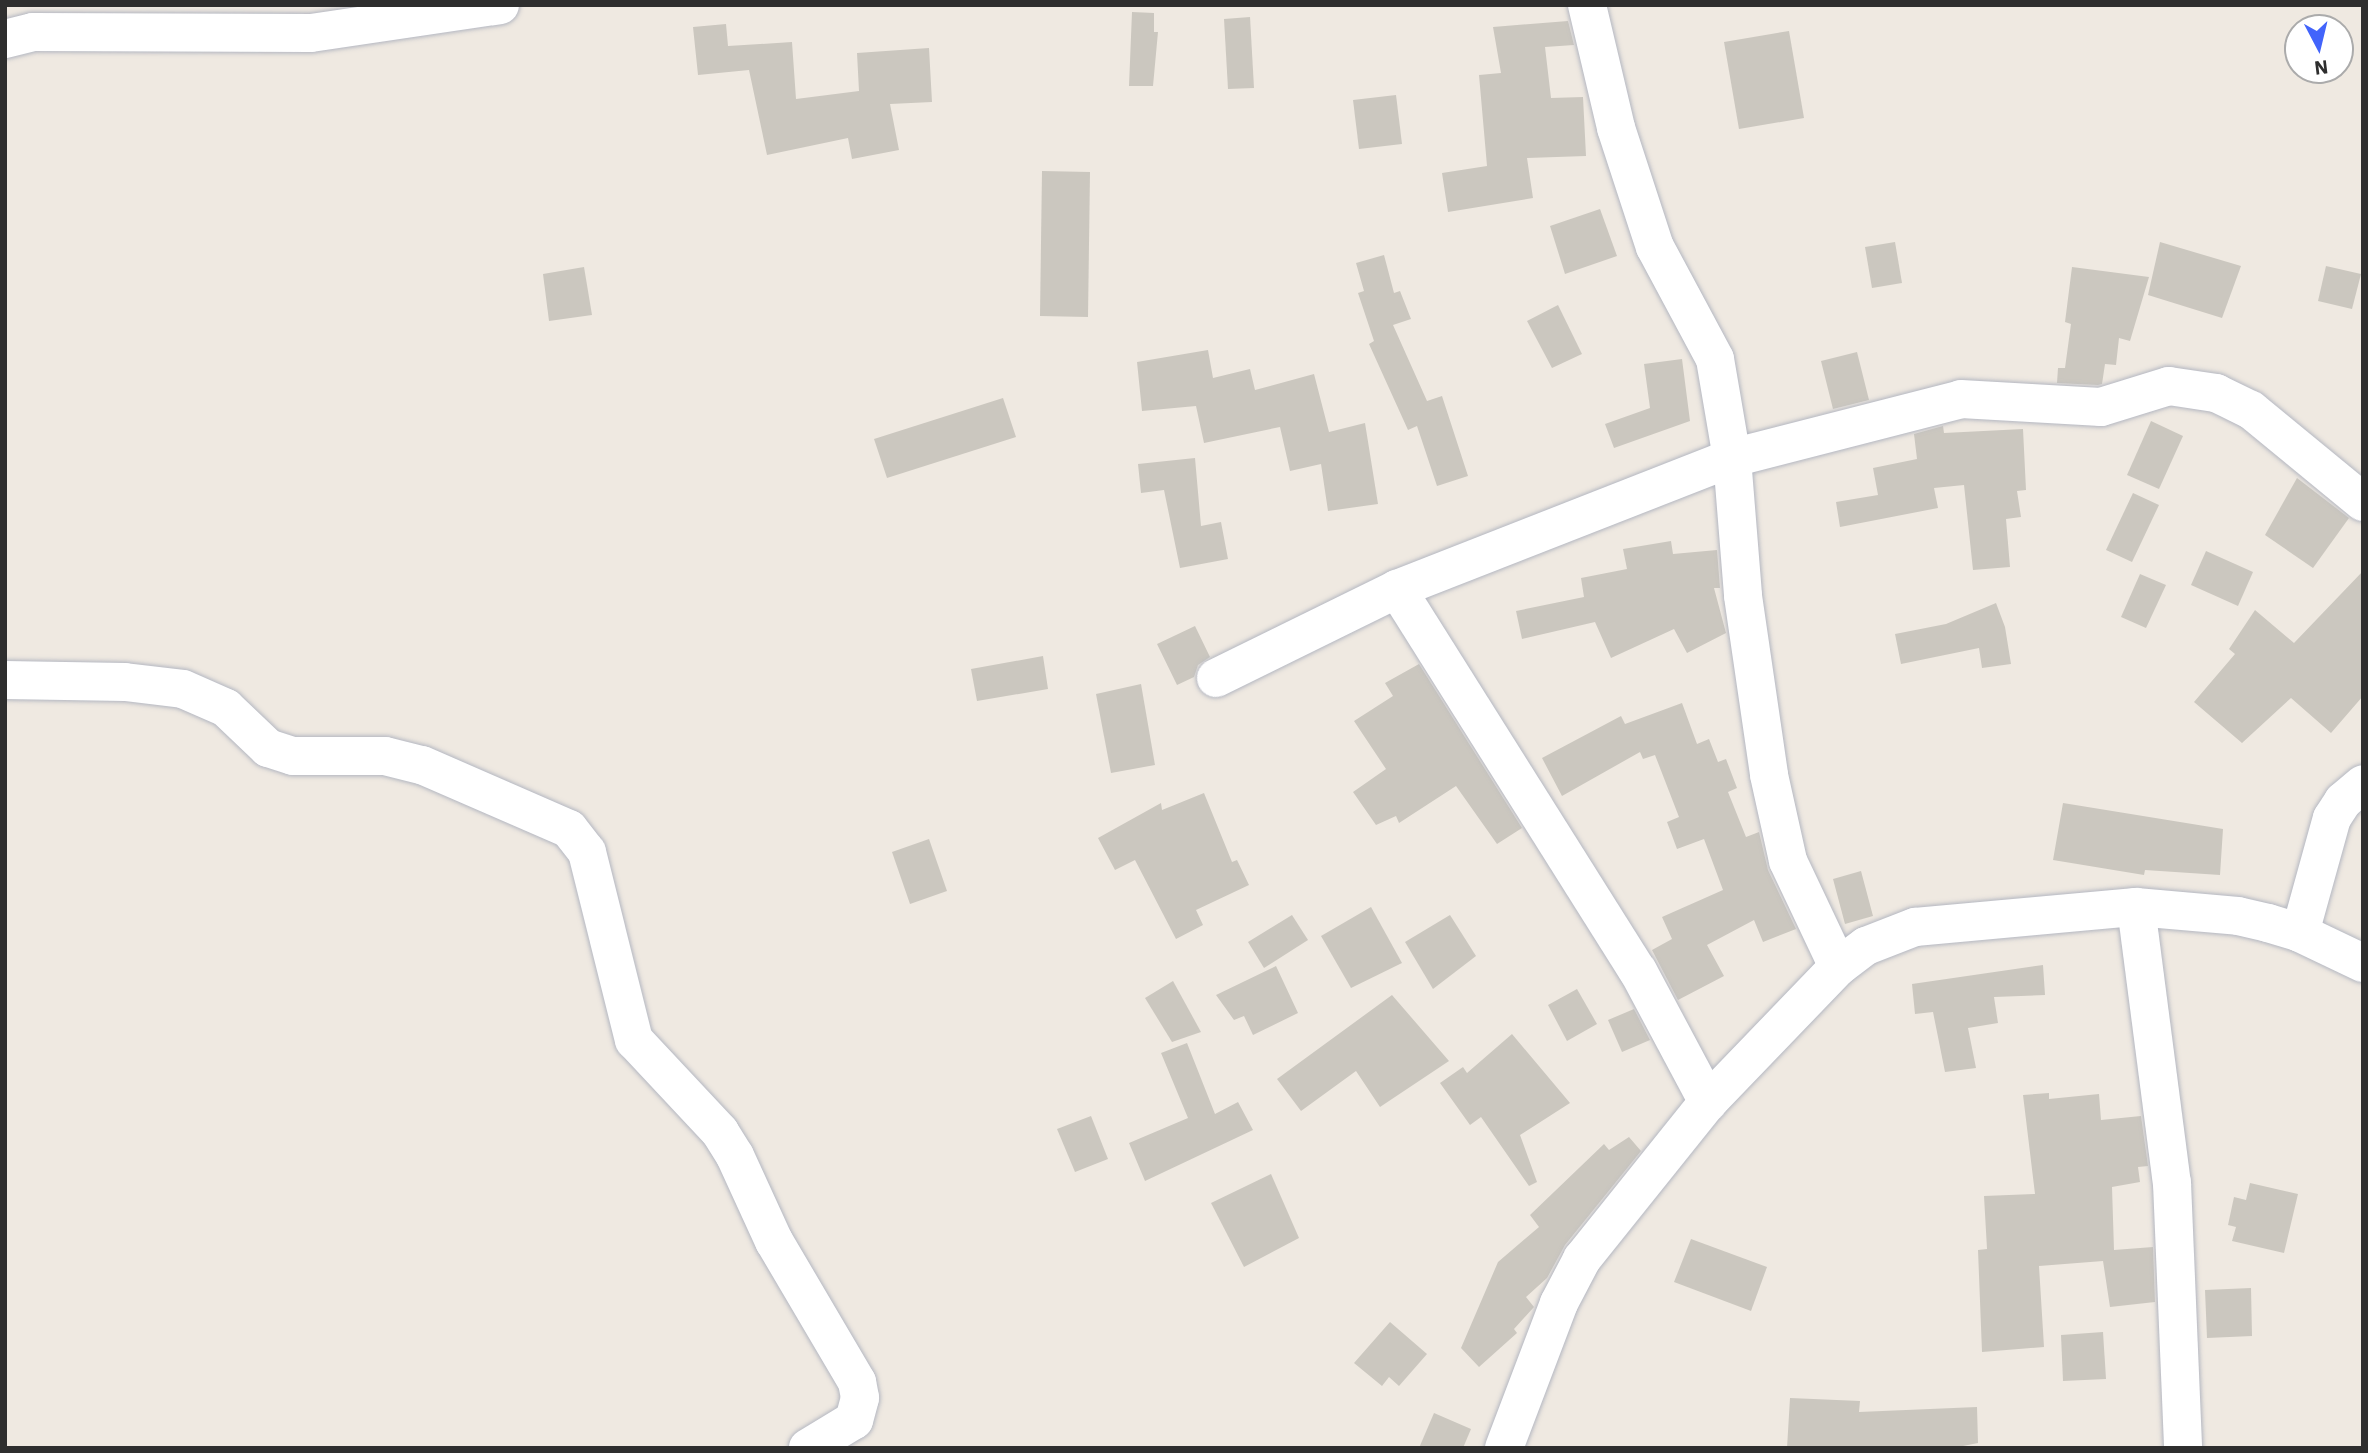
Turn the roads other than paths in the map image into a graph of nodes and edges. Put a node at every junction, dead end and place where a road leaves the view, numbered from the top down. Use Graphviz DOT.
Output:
graph roads {
  1 [pos="500,5"];
  2 [pos="1587,5"];
  3 [pos="24,25"];
  4 [pos="1732,458"];
  5 [pos="2363,502"];
  6 [pos="1397,589"];
  7 [pos="1216,678"];
  8 [pos="5,680"];
  9 [pos="2363,784"];
  10 [pos="2136,907"];
  11 [pos="2300,933"];
  12 [pos="2363,963"];
  13 [pos="1838,967"];
  14 [pos="1708,1102"];
  15 [pos="808,1448"];
  16 [pos="1504,1448"];
  17 [pos="2183,1448"];
  1 -- 3 [label="street"];
  2 -- 4 [label="street"];
  4 -- 5 [label="street"];
  4 -- 6 [label="street"];
  4 -- 13 [label="street"];
  6 -- 7 [label="street"];
  6 -- 14 [label="street"];
  8 -- 15 [label="street"];
  9 -- 11 [label="street"];
  10 -- 11 [label="street"];
  10 -- 13 [label="street"];
  10 -- 17 [label="street"];
  11 -- 12 [label="street"];
  13 -- 14 [label="street"];
  14 -- 16 [label="street"];
}
